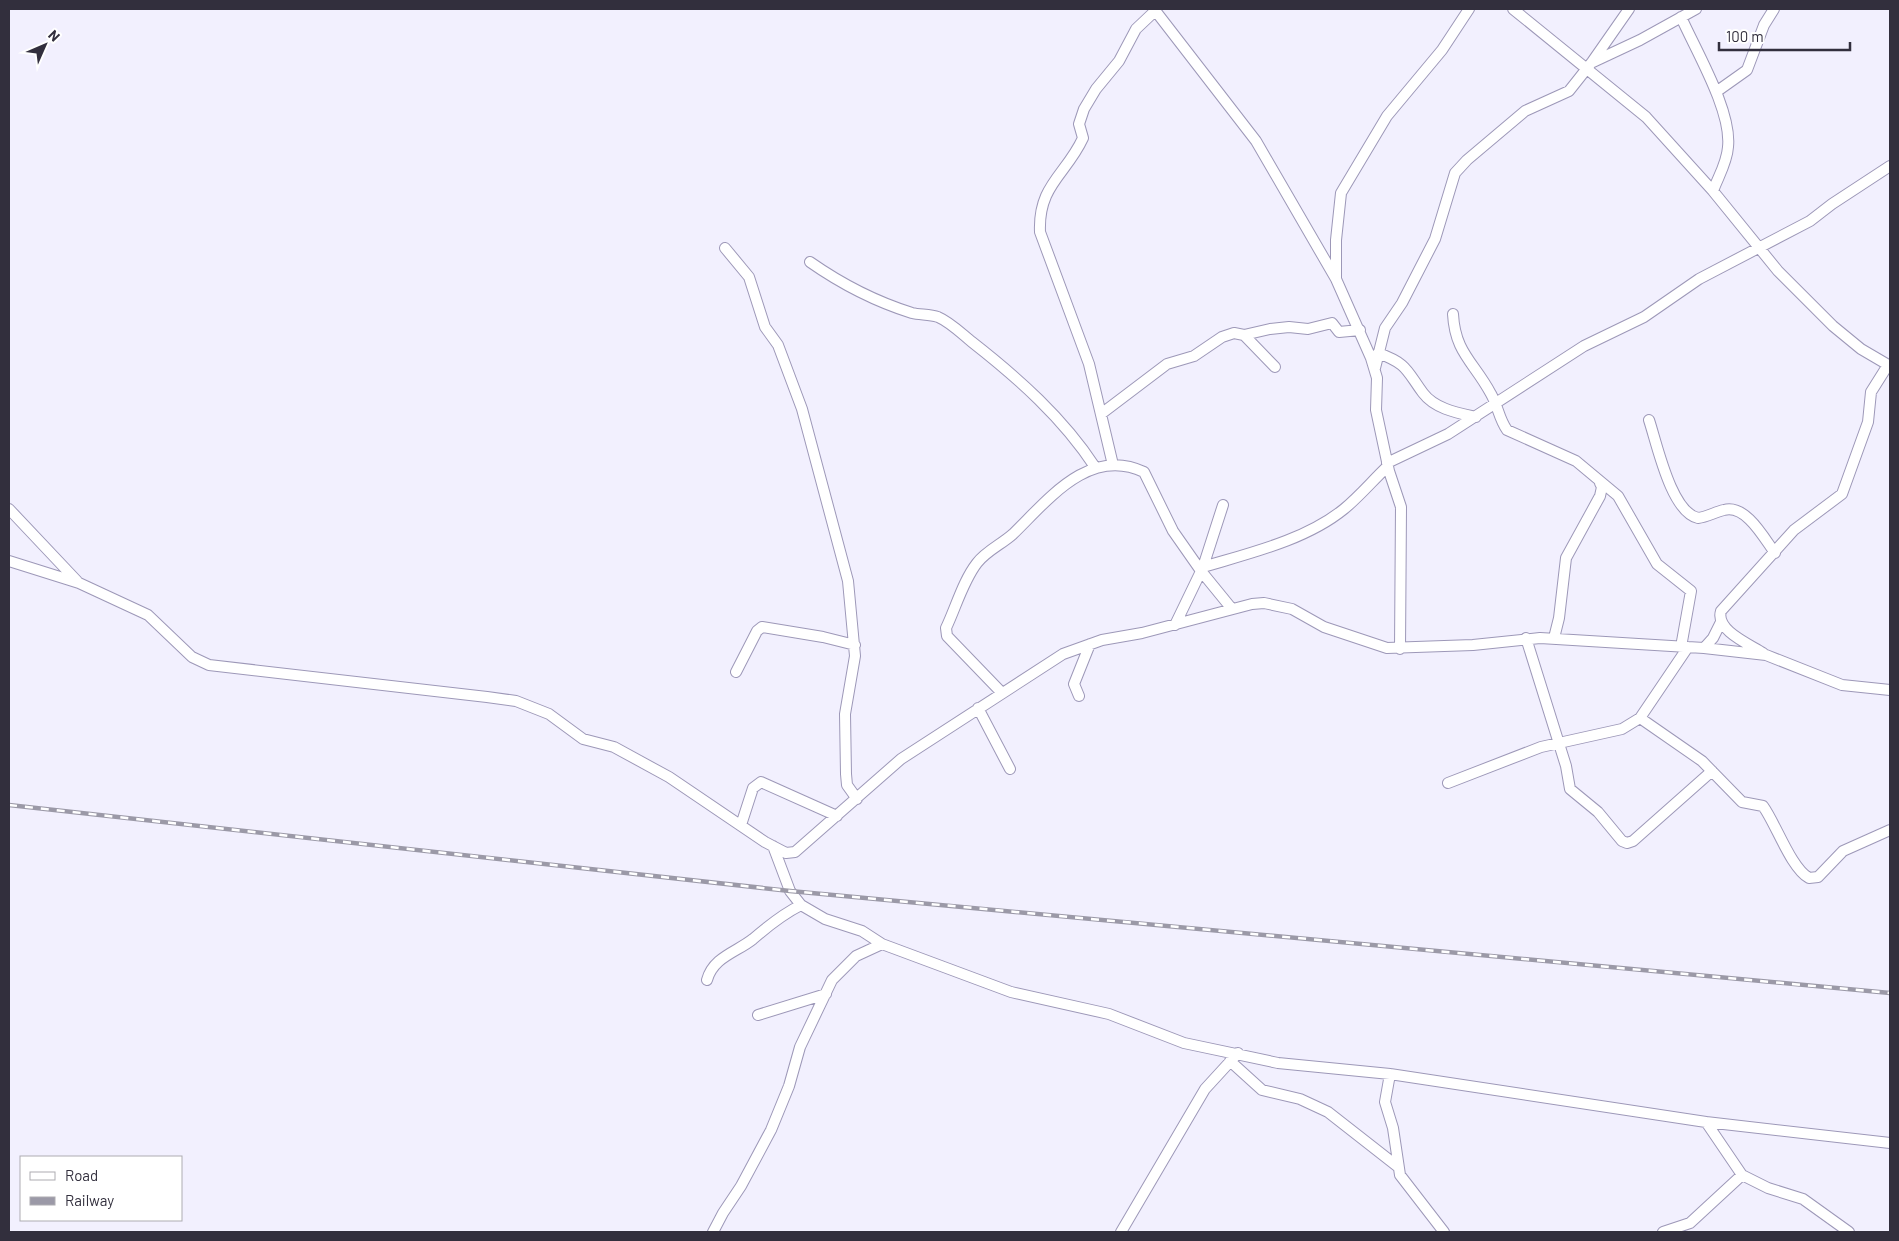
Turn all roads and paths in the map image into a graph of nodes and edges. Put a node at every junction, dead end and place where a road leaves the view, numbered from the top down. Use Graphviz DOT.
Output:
graph roads {
  1 [pos="1468,9"];
  2 [pos="1513,9"];
  3 [pos="1629,9"];
  4 [pos="1696,9"];
  5 [pos="1774,9"];
  6 [pos="1154,10"];
  7 [pos="1681,17"];
  8 [pos="1590,65"];
  9 [pos="1716,92"];
  10 [pos="1890,166"];
  11 [pos="1713,191"];
  12 [pos="1758,247"];
  13 [pos="725,248"];
  14 [pos="810,262"];
  15 [pos="1336,279"];
  16 [pos="1453,314"];
  17 [pos="1360,330"];
  18 [pos="1244,335"];
  19 [pos="1378,354"];
  20 [pos="1889,366"];
  21 [pos="1275,367"];
  22 [pos="1375,369"];
  23 [pos="1495,404"];
  24 [pos="1101,414"];
  25 [pos="1476,417"];
  26 [pos="1649,420"];
  27 [pos="1387,464"];
  28 [pos="1113,465"];
  29 [pos="1095,467"];
  30 [pos="1600,483"];
  31 [pos="1222,505"];
  32 [pos="9,509"];
  33 [pos="1775,553"];
  34 [pos="9,560"];
  35 [pos="1202,569"];
  36 [pos="79,583"];
  37 [pos="1232,609"];
  38 [pos="1721,622"];
  39 [pos="1175,625"];
  40 [pos="1526,638"];
  41 [pos="1554,638"];
  42 [pos="1090,644"];
  43 [pos="855,646"];
  44 [pos="1685,647"];
  45 [pos="1704,648"];
  46 [pos="1400,649"];
  47 [pos="1766,655"];
  48 [pos="736,672"];
  49 [pos="1890,690"];
  50 [pos="1002,693"];
  51 [pos="1079,696"];
  52 [pos="978,708"];
  53 [pos="1640,718"];
  54 [pos="1559,743"];
  55 [pos="1010,769"];
  56 [pos="1712,771"];
  57 [pos="1448,783"];
  58 [pos="857,799"];
  59 [pos="837,816"];
  60 [pos="741,825"];
  61 [pos="1890,830"];
  62 [pos="773,846"];
  63 [pos="800,905"];
  64 [pos="882,944"];
  65 [pos="707,980"];
  66 [pos="826,994"];
  67 [pos="758,1015"];
  68 [pos="1238,1053"];
  69 [pos="1230,1061"];
  70 [pos="1390,1074"];
  71 [pos="1706,1122"];
  72 [pos="1890,1143"];
  73 [pos="1398,1166"];
  74 [pos="1742,1175"];
  75 [pos="713,1232"];
  76 [pos="1120,1232"];
  77 [pos="1444,1232"];
  78 [pos="1663,1232"];
  79 [pos="1849,1232"];
  1 -- 15 [label="street"];
  2 -- 8 [label="street"];
  3 -- 8 [label="street"];
  4 -- 7 [label="street"];
  5 -- 9 [label="street"];
  6 -- 15 [label="street"];
  6 -- 24 [label="street"];
  7 -- 8 [label="street"];
  7 -- 9 [label="street"];
  8 -- 11 [label="street"];
  8 -- 19 [label="street"];
  9 -- 11 [label="street"];
  10 -- 12 [label="street"];
  11 -- 12 [label="street"];
  12 -- 20 [label="street"];
  12 -- 23 [label="street"];
  13 -- 43 [label="street"];
  14 -- 29 [label="street"];
  15 -- 17 [label="street"];
  16 -- 23 [label="street"];
  17 -- 18 [label="street"];
  17 -- 22 [label="street"];
  18 -- 21 [label="street"];
  18 -- 24 [label="street"];
  19 -- 22 [label="street"];
  19 -- 25 [label="street"];
  20 -- 33 [label="street"];
  22 -- 27 [label="street"];
  23 -- 25 [label="street"];
  23 -- 30 [label="street"];
  24 -- 28 [label="street"];
  25 -- 27 [label="street"];
  26 -- 33 [label="street"];
  27 -- 35 [label="street"];
  27 -- 46 [label="street"];
  28 -- 29 [label="street"];
  28 -- 35 [label="street"];
  29 -- 50 [label="street"];
  30 -- 41 [label="street"];
  30 -- 44 [label="street"];
  31 -- 35 [label="street"];
  32 -- 36 [label="street"];
  33 -- 38 [label="street"];
  34 -- 36 [label="street"];
  35 -- 37 [label="street"];
  35 -- 39 [label="street"];
  36 -- 60 [label="street"];
  37 -- 39 [label="street"];
  37 -- 46 [label="street"];
  38 -- 45 [label="street"];
  38 -- 47 [label="street"];
  39 -- 42 [label="street"];
  40 -- 41 [label="street"];
  40 -- 46 [label="street"];
  40 -- 54 [label="street"];
  41 -- 44 [label="street"];
  42 -- 50 [label="street"];
  42 -- 51 [label="street"];
  43 -- 48 [label="street"];
  43 -- 58 [label="street"];
  44 -- 45 [label="street"];
  44 -- 53 [label="street"];
  45 -- 47 [label="street"];
  47 -- 49 [label="street"];
  50 -- 52 [label="street"];
  52 -- 55 [label="street"];
  52 -- 58 [label="street"];
  53 -- 54 [label="street"];
  53 -- 56 [label="street"];
  54 -- 56 [label="street"];
  54 -- 57 [label="street"];
  56 -- 61 [label="street"];
  58 -- 59 [label="street"];
  59 -- 60 [label="street"];
  59 -- 62 [label="street"];
  60 -- 62 [label="street"];
  62 -- 63 [label="street"];
  63 -- 64 [label="street"];
  63 -- 65 [label="street"];
  64 -- 66 [label="street"];
  64 -- 68 [label="street"];
  66 -- 67 [label="street"];
  66 -- 75 [label="street"];
  68 -- 69 [label="street"];
  68 -- 70 [label="street"];
  69 -- 73 [label="street"];
  69 -- 76 [label="street"];
  70 -- 71 [label="street"];
  70 -- 73 [label="street"];
  71 -- 72 [label="street"];
  71 -- 74 [label="street"];
  73 -- 77 [label="street"];
  74 -- 78 [label="street"];
  74 -- 79 [label="street"];
}
